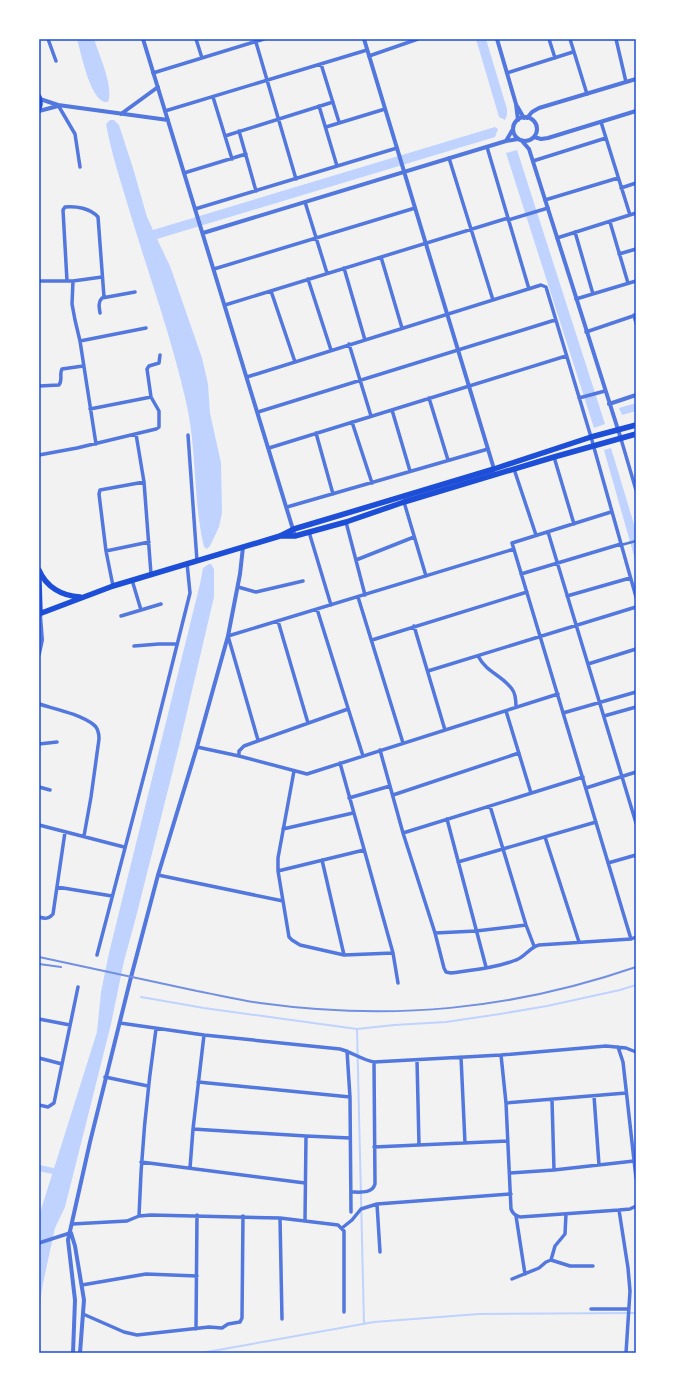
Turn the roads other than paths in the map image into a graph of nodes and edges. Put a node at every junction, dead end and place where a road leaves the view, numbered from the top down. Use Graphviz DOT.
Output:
graph roads {
  1 [pos="48,39"];
  2 [pos="143,39"];
  3 [pos="196,39"];
  4 [pos="264,39"];
  5 [pos="364,39"];
  6 [pos="418,39"];
  7 [pos="497,39"];
  8 [pos="549,39"];
  9 [pos="570,39"];
  10 [pos="616,39"];
  11 [pos="255,40"];
  12 [pos="367,50"];
  13 [pos="573,52"];
  14 [pos="369,56"];
  15 [pos="202,58"];
  16 [pos="555,58"];
  17 [pos="56,61"];
  18 [pos="321,64"];
  19 [pos="154,73"];
  20 [pos="507,73"];
  21 [pos="636,79"];
  22 [pos="267,80"];
  23 [pos="626,82"];
  24 [pos="158,87"];
  25 [pos="587,94"];
  26 [pos="213,96"];
  27 [pos="39,98"];
  28 [pos="333,102"];
  29 [pos="516,104"];
  30 [pos="58,105"];
  31 [pos="319,106"];
  32 [pos="39,108"];
  33 [pos="385,109"];
  34 [pos="39,111"];
  35 [pos="165,111"];
  36 [pos="636,111"];
  37 [pos="121,114"];
  38 [pos="526,118"];
  39 [pos="279,119"];
  40 [pos="168,120"];
  41 [pos="518,120"];
  42 [pos="339,122"];
  43 [pos="601,122"];
  44 [pos="326,127"];
  45 [pos="513,129"];
  46 [pos="239,131"];
  47 [pos="226,136"];
  48 [pos="533,138"];
  49 [pos="606,138"];
  50 [pos="520,140"];
  51 [pos="506,141"];
  52 [pos="487,147"];
  53 [pos="397,148"];
  54 [pos="529,149"];
  55 [pos="246,154"];
  56 [pos="232,158"];
  57 [pos="449,158"];
  58 [pos="533,161"];
  59 [pos="337,166"];
  60 [pos="80,167"];
  61 [pos="404,172"];
  62 [pos="184,173"];
  63 [pos="618,178"];
  64 [pos="296,179"];
  65 [pos="636,183"];
  66 [pos="621,188"];
  67 [pos="256,191"];
  68 [pos="545,200"];
  69 [pos="305,202"];
  70 [pos="415,208"];
  71 [pos="548,208"];
  72 [pos="195,209"];
  73 [pos="636,213"];
  74 [pos="630,215"];
  75 [pos="508,219"];
  76 [pos="610,222"];
  77 [pos="470,229"];
  78 [pos="574,232"];
  79 [pos="203,233"];
  80 [pos="316,238"];
  81 [pos="557,238"];
  82 [pos="426,243"];
  83 [pos="636,249"];
  84 [pos="619,254"];
  85 [pos="381,257"];
  86 [pos="344,268"];
  87 [pos="214,269"];
  88 [pos="327,273"];
  89 [pos="102,277"];
  90 [pos="308,279"];
  91 [pos="39,281"];
  92 [pos="67,281"];
  93 [pos="73,281"];
  94 [pos="636,281"];
  95 [pos="628,283"];
  96 [pos="529,289"];
  97 [pos="271,291"];
  98 [pos="134,292"];
  99 [pos="593,294"];
  100 [pos="104,297"];
  101 [pos="576,299"];
  102 [pos="493,300"];
  103 [pos="225,305"];
  104 [pos="100,313"];
  105 [pos="447,314"];
  106 [pos="635,315"];
  107 [pos="556,320"];
  108 [pos="636,323"];
  109 [pos="146,328"];
  110 [pos="402,328"];
  111 [pos="586,332"];
  112 [pos="364,340"];
  113 [pos="80,341"];
  114 [pos="350,344"];
  115 [pos="331,350"];
  116 [pos="458,350"];
  117 [pos="160,355"];
  118 [pos="566,356"];
  119 [pos="295,362"];
  120 [pos="84,366"];
  121 [pos="247,376"];
  122 [pos="360,380"];
  123 [pos="39,386"];
  124 [pos="469,386"];
  125 [pos="605,391"];
  126 [pos="636,395"];
  127 [pos="151,397"];
  128 [pos="429,398"];
  129 [pos="579,398"];
  130 [pos="609,404"];
  131 [pos="90,409"];
  132 [pos="392,410"];
  133 [pos="258,412"];
  134 [pos="371,416"];
  135 [pos="352,422"];
  136 [pos="636,425"];
  137 [pos="618,430"];
  138 [pos="316,433"];
  139 [pos="136,434"];
  140 [pos="188,434"];
  141 [pos="636,434"];
  142 [pos="591,438"];
  143 [pos="620,439"];
  144 [pos="96,444"];
  145 [pos="593,446"];
  146 [pos="269,448"];
  147 [pos="488,449"];
  148 [pos="39,455"];
  149 [pos="554,457"];
  150 [pos="448,460"];
  151 [pos="494,469"];
  152 [pos="514,469"];
  153 [pos="410,472"];
  154 [pos="144,482"];
  155 [pos="372,482"];
  156 [pos="636,490"];
  157 [pos="333,494"];
  158 [pos="404,502"];
  159 [pos="287,507"];
  160 [pos="612,512"];
  161 [pos="346,522"];
  162 [pos="574,524"];
  163 [pos="294,529"];
  164 [pos="308,532"];
  165 [pos="548,532"];
  166 [pos="536,535"];
  167 [pos="280,536"];
  168 [pos="295,536"];
  169 [pos="414,538"];
  170 [pos="636,541"];
  171 [pos="149,542"];
  172 [pos="621,545"];
  173 [pos="243,547"];
  174 [pos="514,549"];
  175 [pos="106,551"];
  176 [pos="356,560"];
  177 [pos="197,561"];
  178 [pos="187,563"];
  179 [pos="557,564"];
  180 [pos="39,570"];
  181 [pos="151,574"];
  182 [pos="522,574"];
  183 [pos="426,576"];
  184 [pos="630,578"];
  185 [pos="39,580"];
  186 [pos="132,580"];
  187 [pos="303,581"];
  188 [pos="113,586"];
  189 [pos="238,587"];
  190 [pos="527,592"];
  191 [pos="365,595"];
  192 [pos="567,596"];
  193 [pos="82,597"];
  194 [pos="358,597"];
  195 [pos="636,597"];
  196 [pos="161,604"];
  197 [pos="331,605"];
  198 [pos="636,607"];
  199 [pos="317,609"];
  200 [pos="141,610"];
  201 [pos="39,614"];
  202 [pos="121,616"];
  203 [pos="278,621"];
  204 [pos="576,625"];
  205 [pos="414,626"];
  206 [pos="228,636"];
  207 [pos="540,636"];
  208 [pos="372,640"];
  209 [pos="177,644"];
  210 [pos="134,646"];
  211 [pos="636,649"];
  212 [pos="39,654"];
  213 [pos="478,656"];
  214 [pos="588,664"];
  215 [pos="428,671"];
  216 [pos="636,692"];
  217 [pos="558,694"];
  218 [pos="599,702"];
  219 [pos="39,704"];
  220 [pos="516,707"];
  221 [pos="636,707"];
  222 [pos="348,709"];
  223 [pos="506,711"];
  224 [pos="563,713"];
  225 [pos="604,716"];
  226 [pos="308,723"];
  227 [pos="446,730"];
  228 [pos="258,740"];
  229 [pos="57,742"];
  230 [pos="403,743"];
  231 [pos="39,744"];
  232 [pos="197,747"];
  233 [pos="380,750"];
  234 [pos="519,753"];
  235 [pos="239,756"];
  236 [pos="363,756"];
  237 [pos="340,763"];
  238 [pos="294,771"];
  239 [pos="636,772"];
  240 [pos="582,777"];
  241 [pos="622,777"];
  242 [pos="390,786"];
  243 [pos="39,787"];
  244 [pos="586,788"];
  245 [pos="50,790"];
  246 [pos="531,793"];
  247 [pos="393,795"];
  248 [pos="349,798"];
  249 [pos="490,806"];
  250 [pos="353,813"];
  251 [pos="635,814"];
  252 [pos="447,819"];
  253 [pos="596,822"];
  254 [pos="636,823"];
  255 [pos="39,825"];
  256 [pos="283,829"];
  257 [pos="65,832"];
  258 [pos="403,833"];
  259 [pos="84,836"];
  260 [pos="544,837"];
  261 [pos="124,847"];
  262 [pos="364,850"];
  263 [pos="502,850"];
  264 [pos="636,855"];
  265 [pos="322,860"];
  266 [pos="458,862"];
  267 [pos="608,863"];
  268 [pos="278,871"];
  269 [pos="158,875"];
  270 [pos="58,887"];
  271 [pos="112,896"];
  272 [pos="283,901"];
  273 [pos="39,917"];
  274 [pos="526,925"];
  275 [pos="476,931"];
  276 [pos="435,934"];
  277 [pos="636,937"];
  278 [pos="631,939"];
  279 [pos="579,942"];
  280 [pos="534,946"];
  281 [pos="393,953"];
  282 [pos="97,955"];
  283 [pos="344,955"];
  284 [pos="486,968"];
  285 [pos="398,983"];
  286 [pos="78,987"];
  287 [pos="39,1019"];
  288 [pos="120,1023"];
  289 [pos="70,1025"];
  290 [pos="156,1029"];
  291 [pos="204,1035"];
  292 [pos="618,1047"];
  293 [pos="347,1051"];
  294 [pos="636,1052"];
  295 [pos="501,1055"];
  296 [pos="461,1057"];
  297 [pos="39,1058"];
  298 [pos="417,1060"];
  299 [pos="374,1062"];
  300 [pos="62,1064"];
  301 [pos="106,1077"];
  302 [pos="198,1082"];
  303 [pos="148,1086"];
  304 [pos="626,1092"];
  305 [pos="594,1096"];
  306 [pos="350,1097"];
  307 [pos="552,1100"];
  308 [pos="506,1103"];
  309 [pos="39,1105"];
  310 [pos="193,1129"];
  311 [pos="306,1136"];
  312 [pos="350,1138"];
  313 [pos="508,1141"];
  314 [pos="465,1143"];
  315 [pos="419,1145"];
  316 [pos="374,1147"];
  317 [pos="634,1161"];
  318 [pos="141,1162"];
  319 [pos="599,1165"];
  320 [pos="190,1168"];
  321 [pos="554,1170"];
  322 [pos="510,1173"];
  323 [pos="636,1178"];
  324 [pos="305,1182"];
  325 [pos="351,1192"];
  326 [pos="511,1194"];
  327 [pos="377,1204"];
  328 [pos="636,1206"];
  329 [pos="619,1210"];
  330 [pos="351,1212"];
  331 [pos="566,1214"];
  332 [pos="197,1215"];
  333 [pos="138,1216"];
  334 [pos="243,1216"];
  335 [pos="516,1216"];
  336 [pos="280,1218"];
  337 [pos="305,1220"];
  338 [pos="72,1224"];
  339 [pos="342,1228"];
  340 [pos="71,1233"];
  341 [pos="39,1243"];
  342 [pos="380,1252"];
  343 [pos="551,1260"];
  344 [pos="593,1266"];
  345 [pos="525,1274"];
  346 [pos="197,1276"];
  347 [pos="512,1279"];
  348 [pos="82,1285"];
  349 [pos="590,1309"];
  350 [pos="629,1309"];
  351 [pos="344,1312"];
  352 [pos="83,1314"];
  353 [pos="282,1319"];
  354 [pos="196,1329"];
  355 [pos="73,1353"];
  356 [pos="80,1353"];
  357 [pos="626,1353"];
  1 -- 17 [label="street"];
  2 -- 19 [label="street"];
  3 -- 15 [label="street"];
  4 -- 11 [label="street"];
  5 -- 12 [label="street"];
  6 -- 14 [label="street"];
  7 -- 20 [label="street"];
  8 -- 16 [label="street"];
  9 -- 13 [label="street"];
  10 -- 23 [label="street"];
  11 -- 15 [label="street"];
  11 -- 22 [label="street"];
  12 -- 14 [label="street"];
  12 -- 18 [label="street"];
  13 -- 16 [label="street"];
  13 -- 25 [label="street"];
  14 -- 33 [label="street"];
  15 -- 19 [label="street"];
  16 -- 20 [label="street"];
  18 -- 22 [label="street"];
  18 -- 28 [label="street"];
  19 -- 24 [label="street"];
  20 -- 29 [label="street"];
  21 -- 23 [label="street"];
  22 -- 26 [label="street"];
  22 -- 39 [label="street"];
  23 -- 25 [label="street"];
  24 -- 35 [label="street"];
  24 -- 37 [label="street"];
  25 -- 38 [label="street"];
  26 -- 35 [label="street"];
  26 -- 47 [label="street"];
  27 -- 30 [label="street"];
  27 -- 32 [label="main road"];
  28 -- 31 [label="street"];
  28 -- 42 [label="street"];
  29 -- 38 [label="street"];
  29 -- 41 [label="street"];
  30 -- 34 [label="street"];
  30 -- 37 [label="street"];
  30 -- 60 [label="street"];
  31 -- 39 [label="street"];
  31 -- 44 [label="street"];
  33 -- 42 [label="street"];
  33 -- 53 [label="street"];
  35 -- 40 [label="street"];
  36 -- 43 [label="street"];
  37 -- 40 [label="street"];
  38 -- 41 [label="street"];
  38 -- 48 [label="street"];
  39 -- 46 [label="street"];
  39 -- 64 [label="street"];
  40 -- 62 [label="street"];
  41 -- 45 [label="street"];
  42 -- 44 [label="street"];
  43 -- 48 [label="street"];
  43 -- 49 [label="street"];
  44 -- 59 [label="street"];
  45 -- 50 [label="street"];
  45 -- 51 [label="street"];
  46 -- 47 [label="street"];
  46 -- 55 [label="street"];
  47 -- 56 [label="street"];
  48 -- 50 [label="street"];
  48 -- 54 [label="street"];
  49 -- 58 [label="street"];
  49 -- 63 [label="street"];
  50 -- 51 [label="street"];
  50 -- 54 [label="street"];
  51 -- 52 [label="street"];
  52 -- 57 [label="street"];
  52 -- 75 [label="street"];
  53 -- 59 [label="street"];
  53 -- 61 [label="street"];
  54 -- 58 [label="street"];
  55 -- 56 [label="street"];
  55 -- 67 [label="street"];
  56 -- 62 [label="street"];
  57 -- 61 [label="street"];
  57 -- 77 [label="street"];
  58 -- 68 [label="street"];
  59 -- 64 [label="street"];
  61 -- 69 [label="street"];
  61 -- 70 [label="street"];
  62 -- 72 [label="street"];
  63 -- 66 [label="street"];
  63 -- 68 [label="street"];
  64 -- 67 [label="street"];
  65 -- 66 [label="street"];
  66 -- 74 [label="street"];
  67 -- 72 [label="street"];
  68 -- 71 [label="street"];
  69 -- 79 [label="street"];
  69 -- 80 [label="street"];
  70 -- 80 [label="street"];
  70 -- 82 [label="street"];
  71 -- 75 [label="street"];
  71 -- 81 [label="street"];
  72 -- 79 [label="street"];
  73 -- 74 [label="street"];
  74 -- 76 [label="street"];
  75 -- 77 [label="street"];
  75 -- 96 [label="street"];
  76 -- 78 [label="street"];
  76 -- 84 [label="street"];
  77 -- 82 [label="street"];
  77 -- 102 [label="street"];
  78 -- 81 [label="street"];
  78 -- 99 [label="street"];
  79 -- 87 [label="street"];
  80 -- 87 [label="street"];
  80 -- 88 [label="street"];
  81 -- 101 [label="street"];
  82 -- 85 [label="street"];
  82 -- 105 [label="street"];
  83 -- 84 [label="street"];
  84 -- 95 [label="street"];
  85 -- 86 [label="street"];
  85 -- 110 [label="street"];
  86 -- 88 [label="street"];
  86 -- 112 [label="street"];
  87 -- 103 [label="street"];
  88 -- 90 [label="street"];
  89 -- 92 [label="street"];
  89 -- 93 [label="street"];
  89 -- 100 [label="street"];
  90 -- 97 [label="street"];
  90 -- 115 [label="street"];
  91 -- 92 [label="street"];
  92 -- 93 [label="street"];
  93 -- 113 [label="street"];
  94 -- 95 [label="street"];
  95 -- 99 [label="street"];
  96 -- 102 [label="street"];
  96 -- 107 [label="street"];
  97 -- 103 [label="street"];
  97 -- 119 [label="street"];
  98 -- 100 [label="street"];
  99 -- 101 [label="street"];
  100 -- 104 [label="street"];
  101 -- 111 [label="street"];
  102 -- 105 [label="street"];
  103 -- 121 [label="street"];
  105 -- 110 [label="street"];
  105 -- 116 [label="street"];
  106 -- 108 [label="street"];
  106 -- 111 [label="street"];
  107 -- 116 [label="street"];
  107 -- 118 [label="street"];
  109 -- 113 [label="street"];
  110 -- 112 [label="street"];
  111 -- 125 [label="street"];
  112 -- 114 [label="street"];
  113 -- 120 [label="street"];
  114 -- 115 [label="street"];
  114 -- 122 [label="street"];
  115 -- 119 [label="street"];
  116 -- 122 [label="street"];
  116 -- 124 [label="street"];
  117 -- 127 [label="street"];
  118 -- 124 [label="street"];
  118 -- 129 [label="street"];
  119 -- 121 [label="street"];
  120 -- 123 [label="street"];
  120 -- 131 [label="street"];
  121 -- 133 [label="street"];
  122 -- 133 [label="street"];
  122 -- 134 [label="street"];
  124 -- 128 [label="street"];
  124 -- 147 [label="street"];
  125 -- 129 [label="street"];
  125 -- 130 [label="street"];
  126 -- 130 [label="street"];
  127 -- 131 [label="street"];
  127 -- 139 [label="street"];
  128 -- 132 [label="street"];
  128 -- 150 [label="street"];
  129 -- 142 [label="street"];
  130 -- 137 [label="street"];
  131 -- 144 [label="street"];
  132 -- 134 [label="street"];
  132 -- 153 [label="street"];
  133 -- 146 [label="street"];
  134 -- 135 [label="street"];
  135 -- 138 [label="street"];
  135 -- 155 [label="street"];
  136 -- 137 [label="main road"];
  137 -- 142 [label="main road"];
  137 -- 143 [label="street"];
  138 -- 146 [label="street"];
  138 -- 157 [label="street"];
  139 -- 144 [label="street"];
  139 -- 154 [label="street"];
  140 -- 177 [label="street"];
  141 -- 143 [label="main road"];
  142 -- 145 [label="street"];
  142 -- 151 [label="main road"];
  143 -- 145 [label="main road"];
  143 -- 156 [label="street"];
  144 -- 148 [label="street"];
  145 -- 149 [label="main road"];
  145 -- 160 [label="street"];
  146 -- 159 [label="street"];
  147 -- 150 [label="street"];
  147 -- 151 [label="street"];
  149 -- 152 [label="main road"];
  149 -- 162 [label="street"];
  150 -- 153 [label="street"];
  151 -- 163 [label="main road"];
  152 -- 158 [label="main road"];
  152 -- 166 [label="street"];
  153 -- 155 [label="street"];
  154 -- 171 [label="street"];
  154 -- 175 [label="street"];
  155 -- 157 [label="street"];
  157 -- 159 [label="street"];
  158 -- 161 [label="main road"];
  158 -- 169 [label="street"];
  159 -- 163 [label="street"];
  160 -- 162 [label="street"];
  160 -- 172 [label="street"];
  161 -- 164 [label="main road"];
  161 -- 176 [label="street"];
  162 -- 165 [label="street"];
  163 -- 167 [label="main road"];
  163 -- 168 [label="street"];
  164 -- 168 [label="main road"];
  164 -- 197 [label="street"];
  165 -- 166 [label="street"];
  165 -- 179 [label="street"];
  166 -- 174 [label="street"];
  167 -- 168 [label="main road"];
  167 -- 173 [label="main road"];
  169 -- 176 [label="street"];
  169 -- 183 [label="street"];
  170 -- 172 [label="street"];
  171 -- 175 [label="street"];
  171 -- 181 [label="street"];
  172 -- 179 [label="street"];
  172 -- 184 [label="street"];
  173 -- 177 [label="main road"];
  173 -- 189 [label="street"];
  174 -- 182 [label="street"];
  174 -- 183 [label="street"];
  175 -- 188 [label="street"];
  176 -- 191 [label="street"];
  177 -- 178 [label="main road"];
  178 -- 181 [label="main road"];
  178 -- 209 [label="street"];
  179 -- 182 [label="street"];
  179 -- 192 [label="street"];
  180 -- 193 [label="main road"];
  181 -- 186 [label="main road"];
  182 -- 190 [label="street"];
  183 -- 191 [label="street"];
  184 -- 192 [label="street"];
  184 -- 195 [label="street"];
  185 -- 201 [label="main road"];
  186 -- 188 [label="main road"];
  186 -- 200 [label="street"];
  187 -- 189 [label="street"];
  188 -- 193 [label="main road"];
  189 -- 206 [label="street"];
  190 -- 205 [label="street"];
  190 -- 207 [label="street"];
  191 -- 194 [label="street"];
  192 -- 204 [label="street"];
  193 -- 201 [label="main road"];
  194 -- 197 [label="street"];
  194 -- 208 [label="street"];
  196 -- 200 [label="street"];
  197 -- 199 [label="street"];
  198 -- 204 [label="street"];
  199 -- 203 [label="street"];
  199 -- 222 [label="street"];
  200 -- 202 [label="street"];
  201 -- 212 [label="street"];
  203 -- 206 [label="street"];
  203 -- 226 [label="street"];
  204 -- 207 [label="street"];
  204 -- 214 [label="street"];
  205 -- 208 [label="street"];
  205 -- 215 [label="street"];
  206 -- 228 [label="street"];
  206 -- 232 [label="street"];
  207 -- 213 [label="street"];
  207 -- 217 [label="street"];
  208 -- 230 [label="street"];
  209 -- 210 [label="street"];
  209 -- 261 [label="street"];
  211 -- 214 [label="street"];
  213 -- 215 [label="street"];
  213 -- 220 [label="street"];
  214 -- 218 [label="street"];
  215 -- 227 [label="street"];
  216 -- 218 [label="street"];
  217 -- 220 [label="street"];
  217 -- 224 [label="street"];
  218 -- 224 [label="street"];
  218 -- 225 [label="street"];
  219 -- 259 [label="street"];
  220 -- 223 [label="street"];
  221 -- 225 [label="street"];
  222 -- 226 [label="street"];
  222 -- 236 [label="street"];
  223 -- 227 [label="street"];
  223 -- 234 [label="street"];
  224 -- 240 [label="street"];
  225 -- 241 [label="street"];
  226 -- 228 [label="street"];
  227 -- 230 [label="street"];
  228 -- 235 [label="street"];
  229 -- 231 [label="street"];
  230 -- 233 [label="street"];
  232 -- 235 [label="street"];
  232 -- 269 [label="street"];
  233 -- 236 [label="street"];
  233 -- 242 [label="street"];
  234 -- 246 [label="street"];
  234 -- 247 [label="street"];
  235 -- 238 [label="street"];
  236 -- 237 [label="street"];
  237 -- 238 [label="street"];
  237 -- 248 [label="street"];
  238 -- 256 [label="street"];
  239 -- 241 [label="street"];
  240 -- 244 [label="street"];
  240 -- 246 [label="street"];
  241 -- 244 [label="street"];
  241 -- 251 [label="street"];
  242 -- 247 [label="street"];
  242 -- 248 [label="street"];
  243 -- 245 [label="street"];
  244 -- 253 [label="street"];
  246 -- 249 [label="street"];
  247 -- 258 [label="street"];
  248 -- 250 [label="street"];
  249 -- 252 [label="street"];
  249 -- 263 [label="street"];
  250 -- 256 [label="street"];
  250 -- 262 [label="street"];
  251 -- 254 [label="street"];
  252 -- 258 [label="street"];
  252 -- 266 [label="street"];
  253 -- 260 [label="street"];
  253 -- 267 [label="street"];
  255 -- 257 [label="street"];
  256 -- 268 [label="street"];
  257 -- 259 [label="street"];
  257 -- 270 [label="street"];
  258 -- 276 [label="street"];
  259 -- 261 [label="street"];
  260 -- 263 [label="street"];
  260 -- 279 [label="street"];
  261 -- 271 [label="street"];
  262 -- 265 [label="street"];
  262 -- 281 [label="street"];
  263 -- 266 [label="street"];
  263 -- 274 [label="street"];
  264 -- 267 [label="street"];
  265 -- 268 [label="street"];
  265 -- 283 [label="street"];
  266 -- 275 [label="street"];
  267 -- 278 [label="street"];
  268 -- 272 [label="street"];
  269 -- 272 [label="street"];
  269 -- 288 [label="street"];
  270 -- 271 [label="street"];
  270 -- 273 [label="street"];
  271 -- 282 [label="street"];
  272 -- 283 [label="street"];
  274 -- 275 [label="street"];
  274 -- 280 [label="street"];
  275 -- 276 [label="street"];
  275 -- 284 [label="street"];
  276 -- 284 [label="street"];
  277 -- 278 [label="street"];
  278 -- 279 [label="street"];
  279 -- 280 [label="street"];
  280 -- 284 [label="street"];
  281 -- 283 [label="street"];
  281 -- 285 [label="street"];
  286 -- 289 [label="street"];
  287 -- 289 [label="street"];
  288 -- 290 [label="street"];
  288 -- 301 [label="street"];
  289 -- 300 [label="street"];
  290 -- 291 [label="street"];
  290 -- 303 [label="street"];
  291 -- 293 [label="street"];
  291 -- 302 [label="street"];
  292 -- 294 [label="street"];
  292 -- 295 [label="street"];
  292 -- 304 [label="street"];
  293 -- 299 [label="street"];
  293 -- 306 [label="street"];
  295 -- 296 [label="street"];
  295 -- 308 [label="street"];
  296 -- 298 [label="street"];
  296 -- 314 [label="street"];
  297 -- 300 [label="street"];
  298 -- 299 [label="street"];
  298 -- 315 [label="street"];
  299 -- 316 [label="street"];
  300 -- 309 [label="street"];
  301 -- 303 [label="street"];
  301 -- 338 [label="street"];
  302 -- 306 [label="street"];
  302 -- 310 [label="street"];
  303 -- 318 [label="street"];
  304 -- 305 [label="street"];
  304 -- 317 [label="street"];
  305 -- 307 [label="street"];
  305 -- 319 [label="street"];
  306 -- 312 [label="street"];
  307 -- 308 [label="street"];
  307 -- 321 [label="street"];
  308 -- 313 [label="street"];
  310 -- 311 [label="street"];
  310 -- 320 [label="street"];
  311 -- 312 [label="street"];
  311 -- 324 [label="street"];
  312 -- 325 [label="street"];
  313 -- 314 [label="street"];
  313 -- 322 [label="street"];
  314 -- 315 [label="street"];
  315 -- 316 [label="street"];
  316 -- 325 [label="street"];
  317 -- 319 [label="street"];
  317 -- 323 [label="street"];
  318 -- 320 [label="street"];
  318 -- 333 [label="street"];
  319 -- 321 [label="street"];
  320 -- 324 [label="street"];
  321 -- 322 [label="street"];
  322 -- 326 [label="street"];
  324 -- 337 [label="street"];
  325 -- 330 [label="street"];
  326 -- 327 [label="street"];
  326 -- 335 [label="street"];
  327 -- 339 [label="street"];
  327 -- 342 [label="street"];
  328 -- 329 [label="street"];
  329 -- 331 [label="street"];
  329 -- 350 [label="street"];
  331 -- 335 [label="street"];
  331 -- 343 [label="street"];
  332 -- 333 [label="street"];
  332 -- 334 [label="street"];
  332 -- 346 [label="street"];
  333 -- 338 [label="street"];
  334 -- 336 [label="street"];
  334 -- 354 [label="street"];
  335 -- 345 [label="street"];
  336 -- 337 [label="street"];
  336 -- 353 [label="street"];
  337 -- 339 [label="street"];
  338 -- 340 [label="street"];
  339 -- 351 [label="street"];
  340 -- 341 [label="street"];
  340 -- 348 [label="street"];
  340 -- 355 [label="street"];
  343 -- 344 [label="street"];
  343 -- 345 [label="street"];
  345 -- 347 [label="street"];
  346 -- 348 [label="street"];
  346 -- 354 [label="street"];
  348 -- 352 [label="street"];
  349 -- 350 [label="street"];
  350 -- 357 [label="street"];
  352 -- 354 [label="street"];
  352 -- 356 [label="street"];
}
